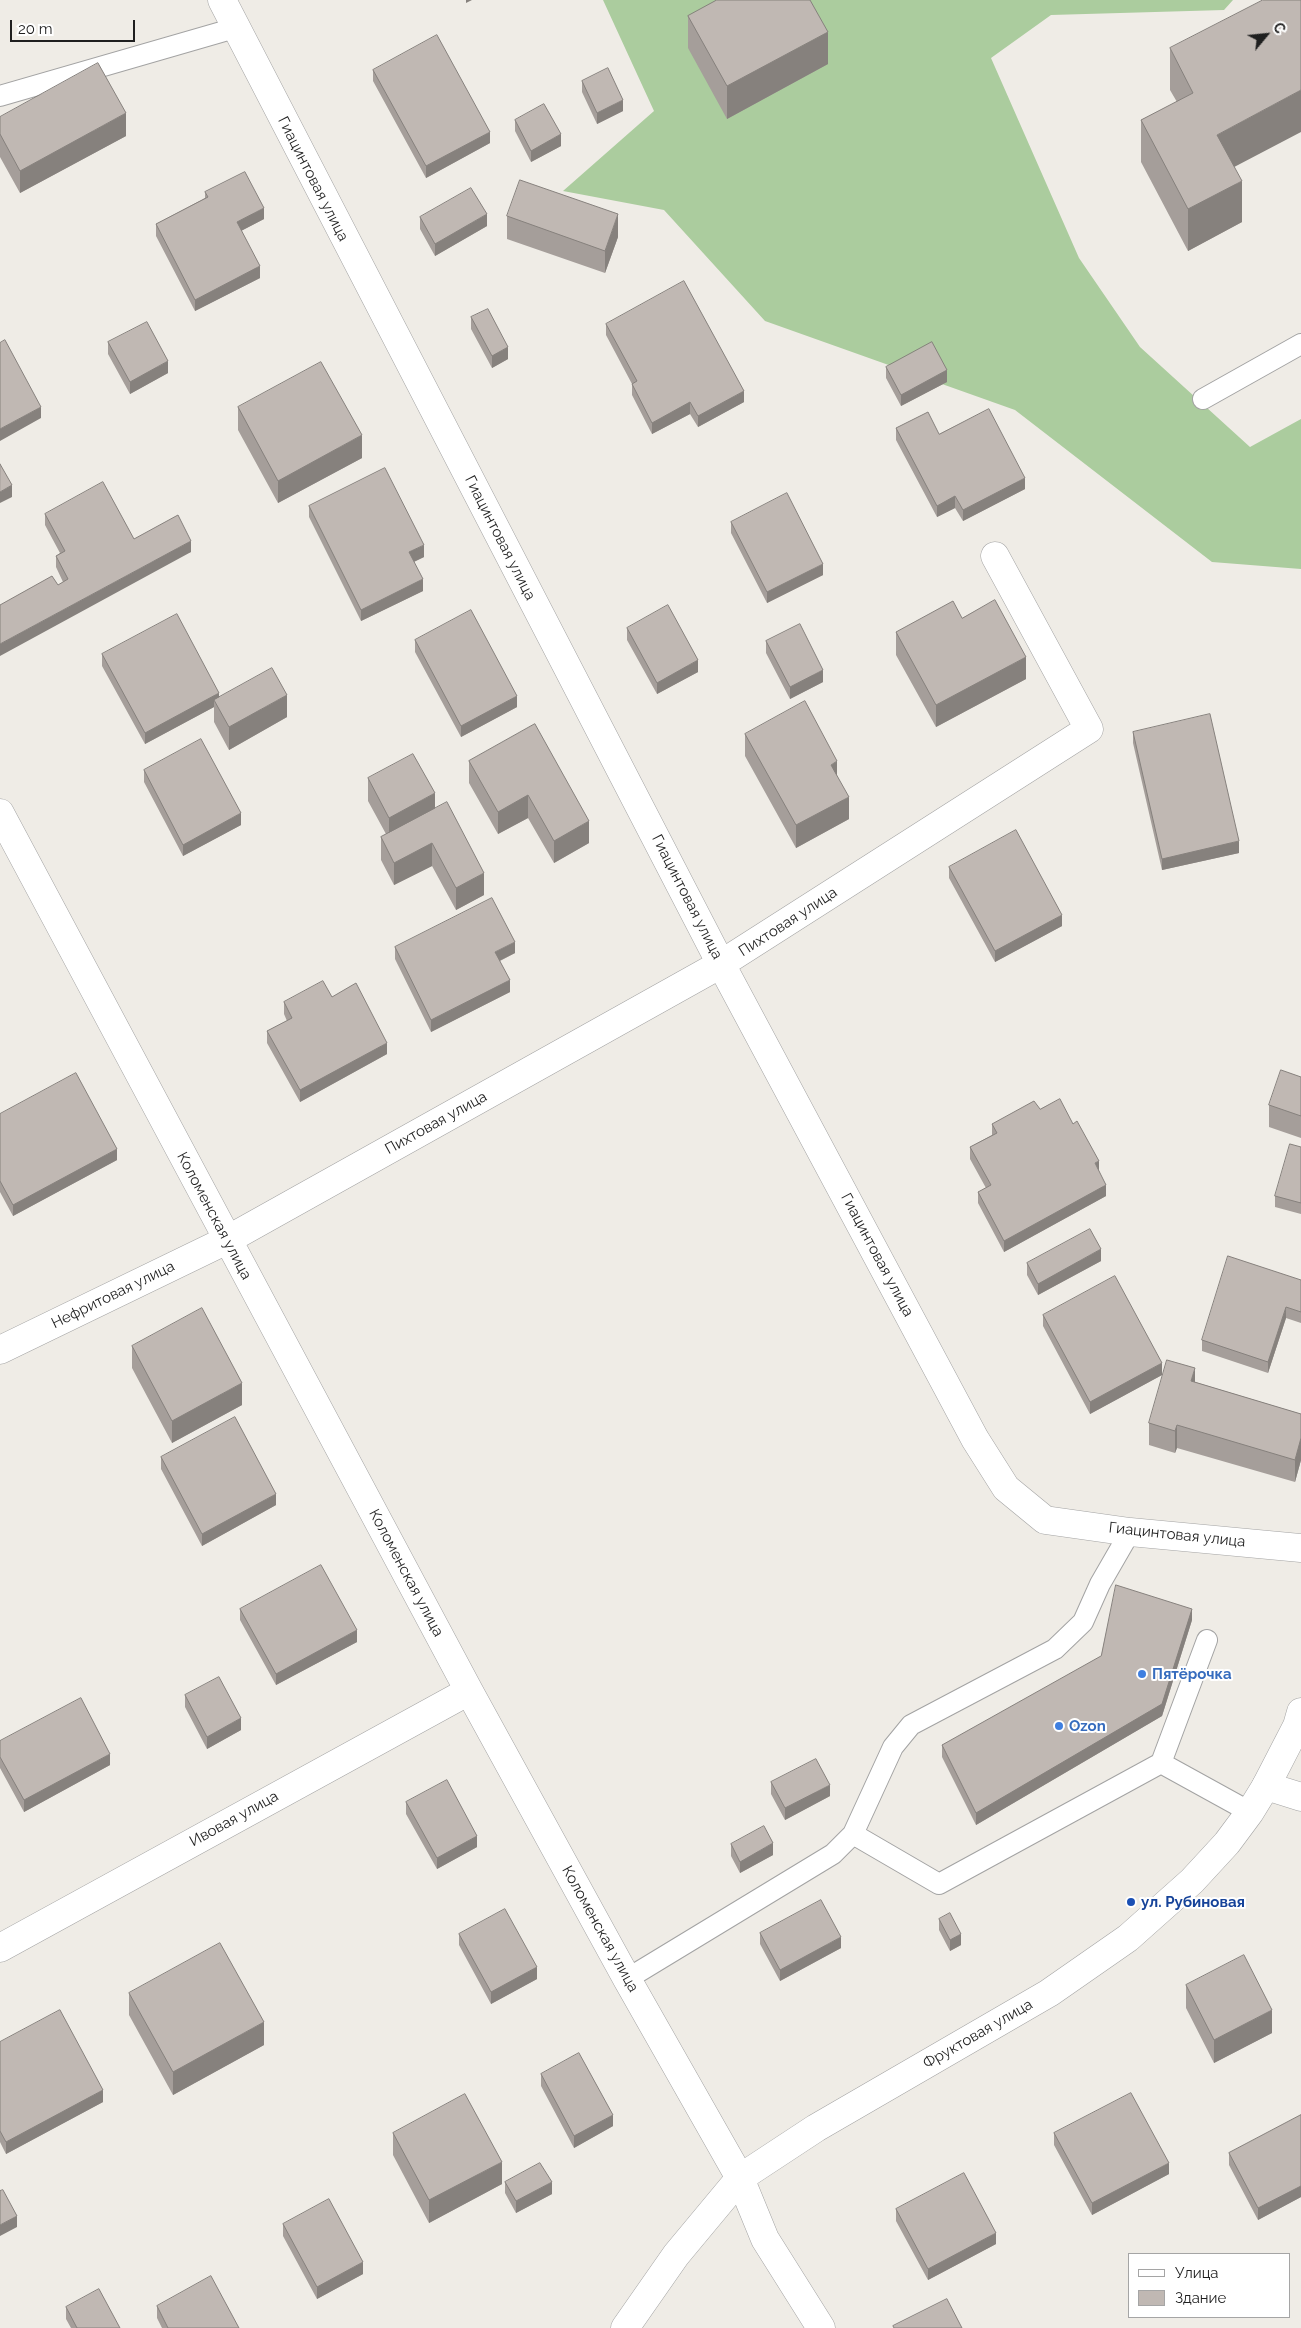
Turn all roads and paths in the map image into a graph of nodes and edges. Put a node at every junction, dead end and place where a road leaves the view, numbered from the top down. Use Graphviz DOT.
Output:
graph roads {
  1 [pos="222,0"];
  2 [pos="235,28"];
  3 [pos="0,96"];
  4 [pos="1301,344"];
  5 [pos="1203,399"];
  6 [pos="995,556"];
  7 [pos="0,813"];
  8 [pos="721,964"];
  9 [pos="227,1240"];
  10 [pos="0,1350"];
  11 [pos="1130,1532"];
  12 [pos="1301,1548"];
  13 [pos="1207,1640"];
  14 [pos="469,1691"];
  15 [pos="1301,1712"];
  16 [pos="1161,1762"];
  17 [pos="1266,1786"];
  18 [pos="1301,1797"];
  19 [pos="1250,1812"];
  20 [pos="853,1834"];
  21 [pos="0,1948"];
  22 [pos="627,1979"];
  23 [pos="740,2178"];
  24 [pos="625,2328"];
  25 [pos="821,2328"];
  1 -- 2 [label="street, Гиацинтовая улица"];
  2 -- 3 [label="lane"];
  2 -- 8 [label="street, Гиацинтовая улица"];
  4 -- 5 [label="lane"];
  6 -- 8 [label="street, Пихтовая улица"];
  7 -- 9 [label="street, Коломенская улица"];
  8 -- 9 [label="street, Пихтовая улица"];
  8 -- 11 [label="street, Гиацинтовая улица"];
  9 -- 10 [label="street, Нефритовая улица"];
  9 -- 14 [label="street, Коломенская улица"];
  11 -- 12 [label="street, Гиацинтовая улица"];
  11 -- 20 [label="lane"];
  13 -- 16 [label="lane"];
  14 -- 21 [label="street, Ивовая улица"];
  14 -- 22 [label="street, Коломенская улица"];
  15 -- 17 [label="street, Фруктовая улица"];
  16 -- 19 [label="lane"];
  16 -- 20 [label="lane"];
  17 -- 18 [label="street"];
  17 -- 19 [label="street, Фруктовая улица"];
  19 -- 23 [label="street, Фруктовая улица"];
  20 -- 22 [label="lane"];
  22 -- 23 [label="street, Коломенская улица"];
  23 -- 24 [label="street, Фруктовая улица"];
  23 -- 25 [label="street, Коломенская улица"];
}
